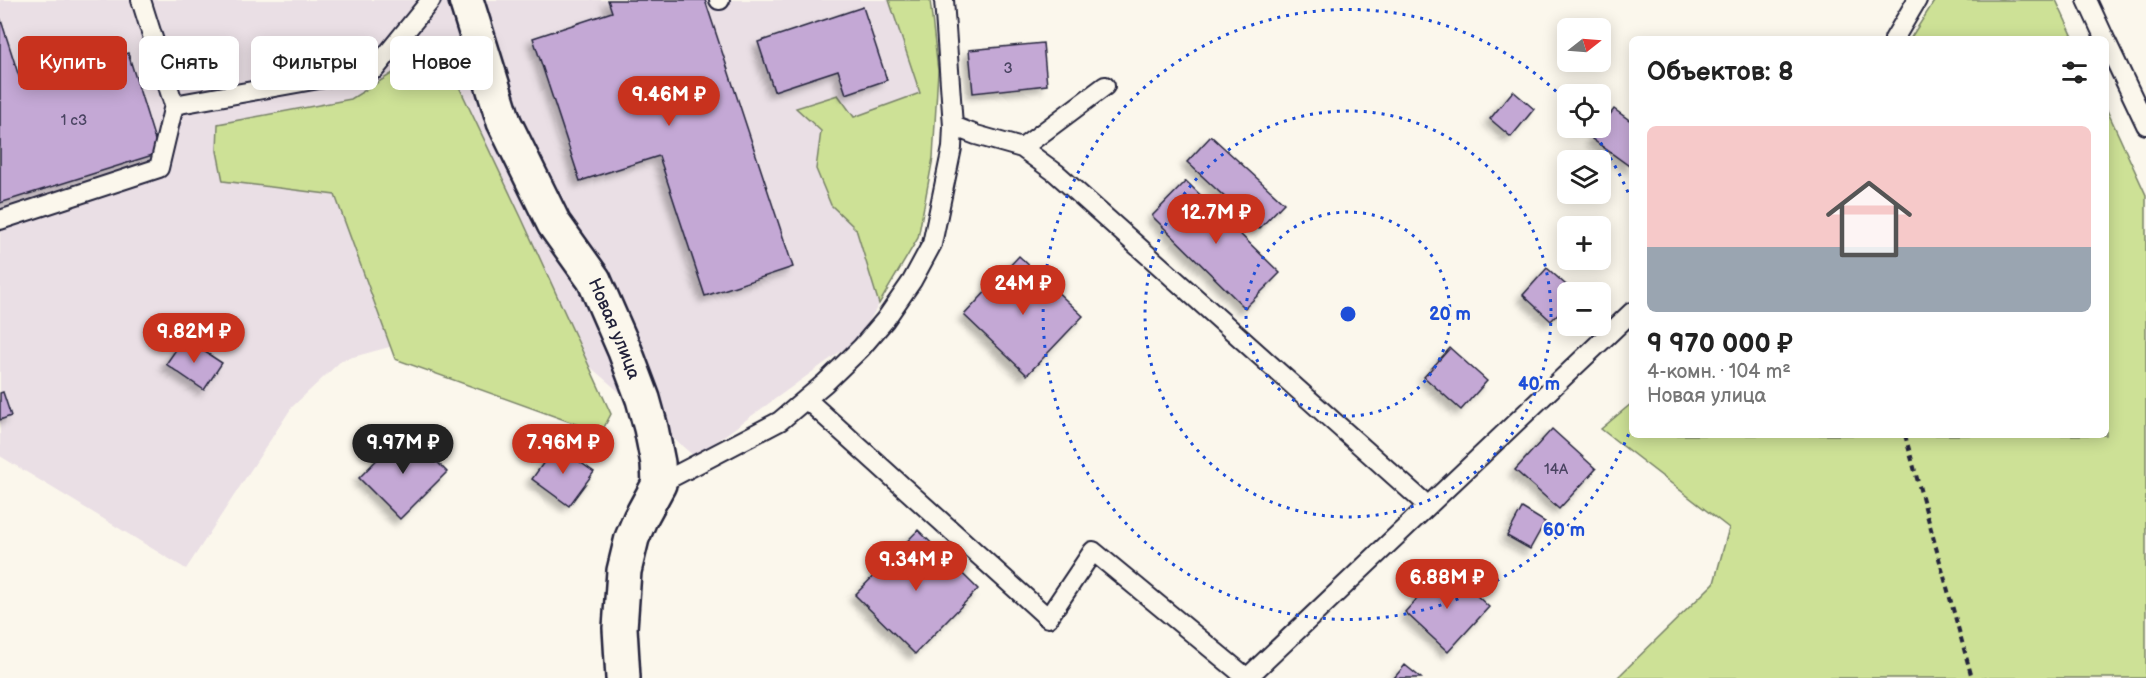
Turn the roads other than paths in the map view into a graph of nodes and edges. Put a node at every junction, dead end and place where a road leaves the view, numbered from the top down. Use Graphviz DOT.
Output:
graph roads {
  1 [pos="141,0"];
  2 [pos="431,0"];
  3 [pos="466,0"];
  4 [pos="944,0"];
  5 [pos="1917,0"];
  6 [pos="2087,0"];
  7 [pos="1896,36"];
  8 [pos="2104,36"];
  9 [pos="2109,46"];
  10 [pos="1105,86"];
  11 [pos="174,105"];
  12 [pos="2146,125"];
  13 [pos="953,126"];
  14 [pos="1022,148"];
  15 [pos="0,220"];
  16 [pos="1629,315"];
  17 [pos="806,399"];
  18 [pos="659,484"];
  19 [pos="1428,506"];
  20 [pos="623,678"];
  21 [pos="1247,678"];
  1 -- 11 [label="lane"];
  2 -- 11 [label="lane"];
  3 -- 18 [label="street, Новая улица"];
  4 -- 13 [label="lane"];
  5 -- 7 [label="lane"];
  6 -- 8 [label="lane"];
  9 -- 12 [label="lane"];
  10 -- 14 [label="lane"];
  11 -- 15 [label="lane"];
  13 -- 14 [label="lane"];
  13 -- 17 [label="lane"];
  14 -- 19 [label="lane"];
  16 -- 19 [label="lane"];
  17 -- 18 [label="lane"];
  17 -- 21 [label="lane"];
  18 -- 20 [label="street"];
  19 -- 21 [label="lane"];
}
